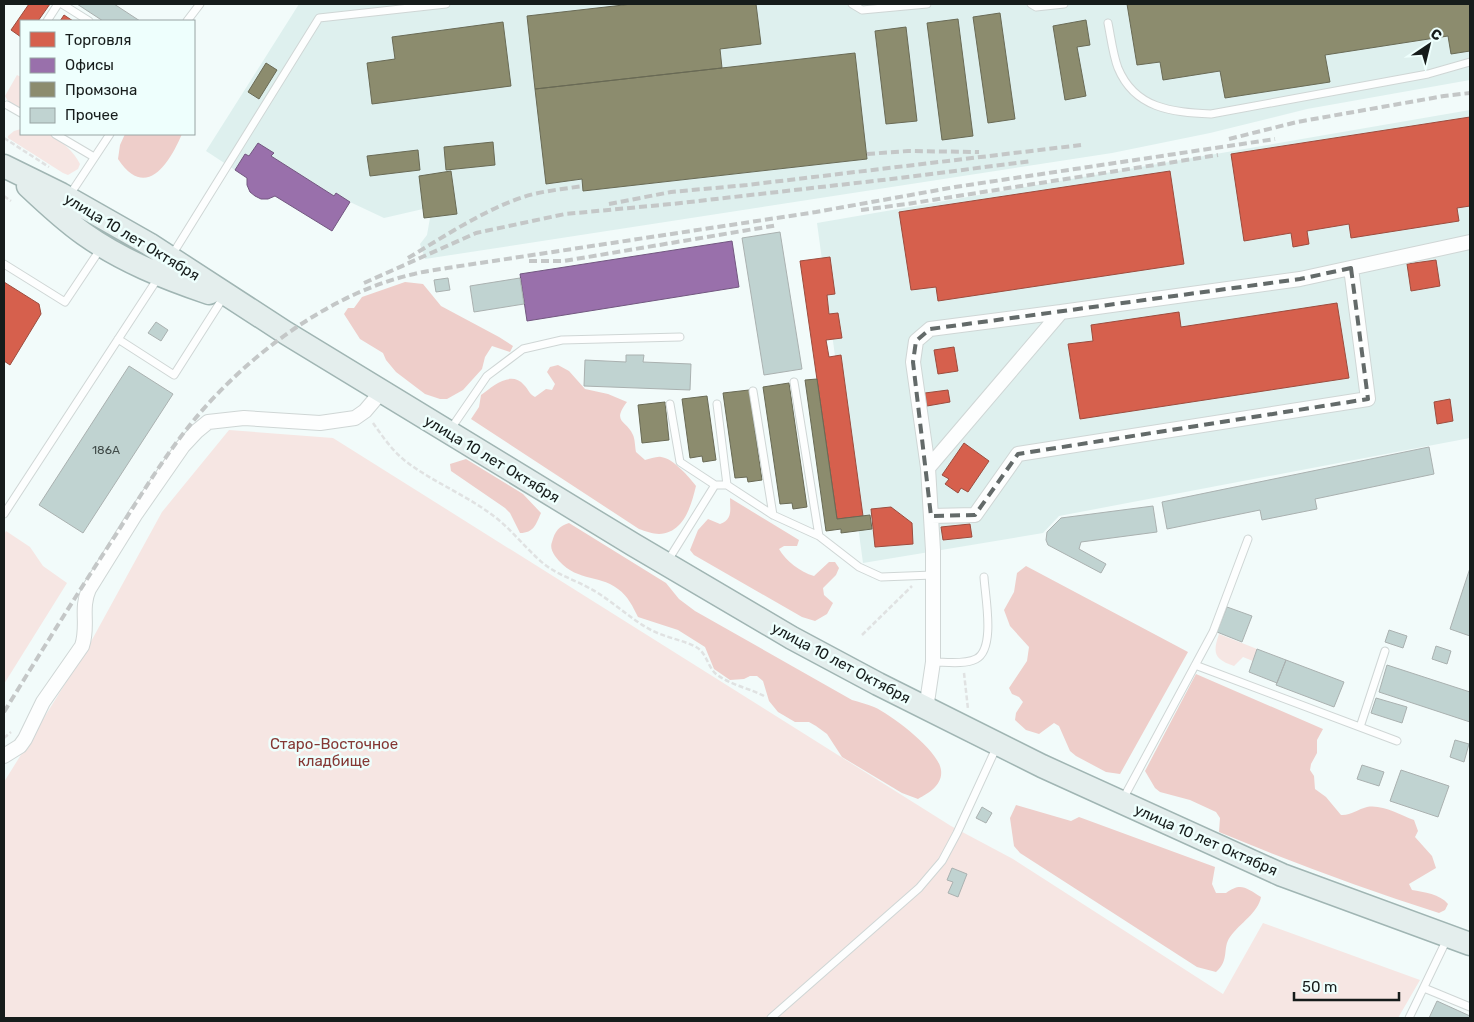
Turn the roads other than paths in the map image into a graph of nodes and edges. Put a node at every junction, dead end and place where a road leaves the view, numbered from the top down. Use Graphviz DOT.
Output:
graph roads {
  1 [pos="58,4"];
  2 [pos="62,4"];
  3 [pos="200,4"];
  4 [pos="446,4"];
  5 [pos="852,4"];
  6 [pos="927,4"];
  7 [pos="1032,4"];
  8 [pos="1064,4"];
  9 [pos="48,20"];
  10 [pos="87,20"];
  11 [pos="188,20"];
  12 [pos="1108,23"];
  13 [pos="1470,62"];
  14 [pos="7,105"];
  15 [pos="20,113"];
  16 [pos="57,135"];
  17 [pos="109,135"];
  18 [pos="94,157"];
  19 [pos="7,168"];
  20 [pos="62,206"];
  21 [pos="1470,242"];
  22 [pos="102,246"];
  23 [pos="4,264"];
  24 [pos="165,267"];
  25 [pos="1351,268"];
  26 [pos="222,298"];
  27 [pos="250,310"];
  28 [pos="1061,312"];
  29 [pos="680,337"];
  30 [pos="118,339"];
  31 [pos="794,382"];
  32 [pos="382,391"];
  33 [pos="753,391"];
  34 [pos="670,404"];
  35 [pos="716,404"];
  36 [pos="449,433"];
  37 [pos="928,468"];
  38 [pos="715,485"];
  39 [pos="727,485"];
  40 [pos="4,514"];
  41 [pos="773,515"];
  42 [pos="931,516"];
  43 [pos="819,536"];
  44 [pos="1248,539"];
  45 [pos="665,564"];
  46 [pos="927,576"];
  47 [pos="984,577"];
  48 [pos="1385,651"];
  49 [pos="932,662"];
  50 [pos="1195,665"];
  51 [pos="926,709"];
  52 [pos="1360,728"];
  53 [pos="1397,741"];
  54 [pos="998,744"];
  55 [pos="4,756"];
  56 [pos="1121,802"];
  57 [pos="1449,937"];
  58 [pos="1470,944"];
  59 [pos="1424,988"];
  60 [pos="1470,1007"];
  61 [pos="771,1018"];
  62 [pos="1409,1018"];
  1 -- 9 [label="lane"];
  2 -- 10 [label="lane"];
  3 -- 11 [label="lane"];
  4 -- 24 [label="lane"];
  5 -- 6 [label="lane"];
  7 -- 8 [label="lane"];
  12 -- 13 [label="lane"];
  14 -- 15 [label="lane"];
  16 -- 18 [label="lane"];
  17 -- 18 [label="lane"];
  18 -- 20 [label="lane"];
  19 -- 20 [label="main road, улица 10 лет Октября"];
  20 -- 22 [label="main road, улица 10 лет Октября"];
  20 -- 24 [label="main road, улица 10 лет Октября"];
  21 -- 25 [label="street"];
  22 -- 23 [label="lane"];
  22 -- 24 [label="main road, улица 10 лет Октября"];
  24 -- 26 [label="main road, улица 10 лет Октября"];
  24 -- 27 [label="main road, улица 10 лет Октября"];
  24 -- 30 [label="lane"];
  25 -- 28 [label="street"];
  25 -- 42 [label="street"];
  26 -- 27 [label="main road, улица 10 лет Октября"];
  26 -- 30 [label="lane"];
  27 -- 32 [label="main road, улица 10 лет Октября"];
  28 -- 37 [label="street"];
  28 -- 37 [label="street"];
  29 -- 36 [label="lane"];
  30 -- 40 [label="lane"];
  31 -- 43 [label="lane"];
  32 -- 36 [label="main road, улица 10 лет Октября"];
  32 -- 55 [label="street"];
  33 -- 41 [label="lane"];
  34 -- 38 [label="lane"];
  35 -- 39 [label="lane"];
  36 -- 45 [label="main road, улица 10 лет Октября"];
  37 -- 42 [label="street"];
  38 -- 39 [label="lane"];
  38 -- 45 [label="lane"];
  39 -- 41 [label="lane"];
  41 -- 43 [label="lane"];
  42 -- 46 [label="street"];
  43 -- 46 [label="lane"];
  44 -- 50 [label="lane"];
  45 -- 51 [label="main road, улица 10 лет Октября"];
  46 -- 49 [label="street"];
  47 -- 49 [label="lane"];
  48 -- 52 [label="lane"];
  49 -- 51 [label="street"];
  50 -- 52 [label="lane"];
  50 -- 56 [label="lane"];
  51 -- 54 [label="main road, улица 10 лет Октября"];
  52 -- 53 [label="lane"];
  54 -- 56 [label="main road, улица 10 лет Октября"];
  54 -- 61 [label="lane"];
  56 -- 57 [label="main road, улица 10 лет Октября"];
  57 -- 58 [label="main road, улица 10 лет Октября"];
  57 -- 59 [label="lane"];
  59 -- 60 [label="lane"];
  59 -- 62 [label="lane"];
}
